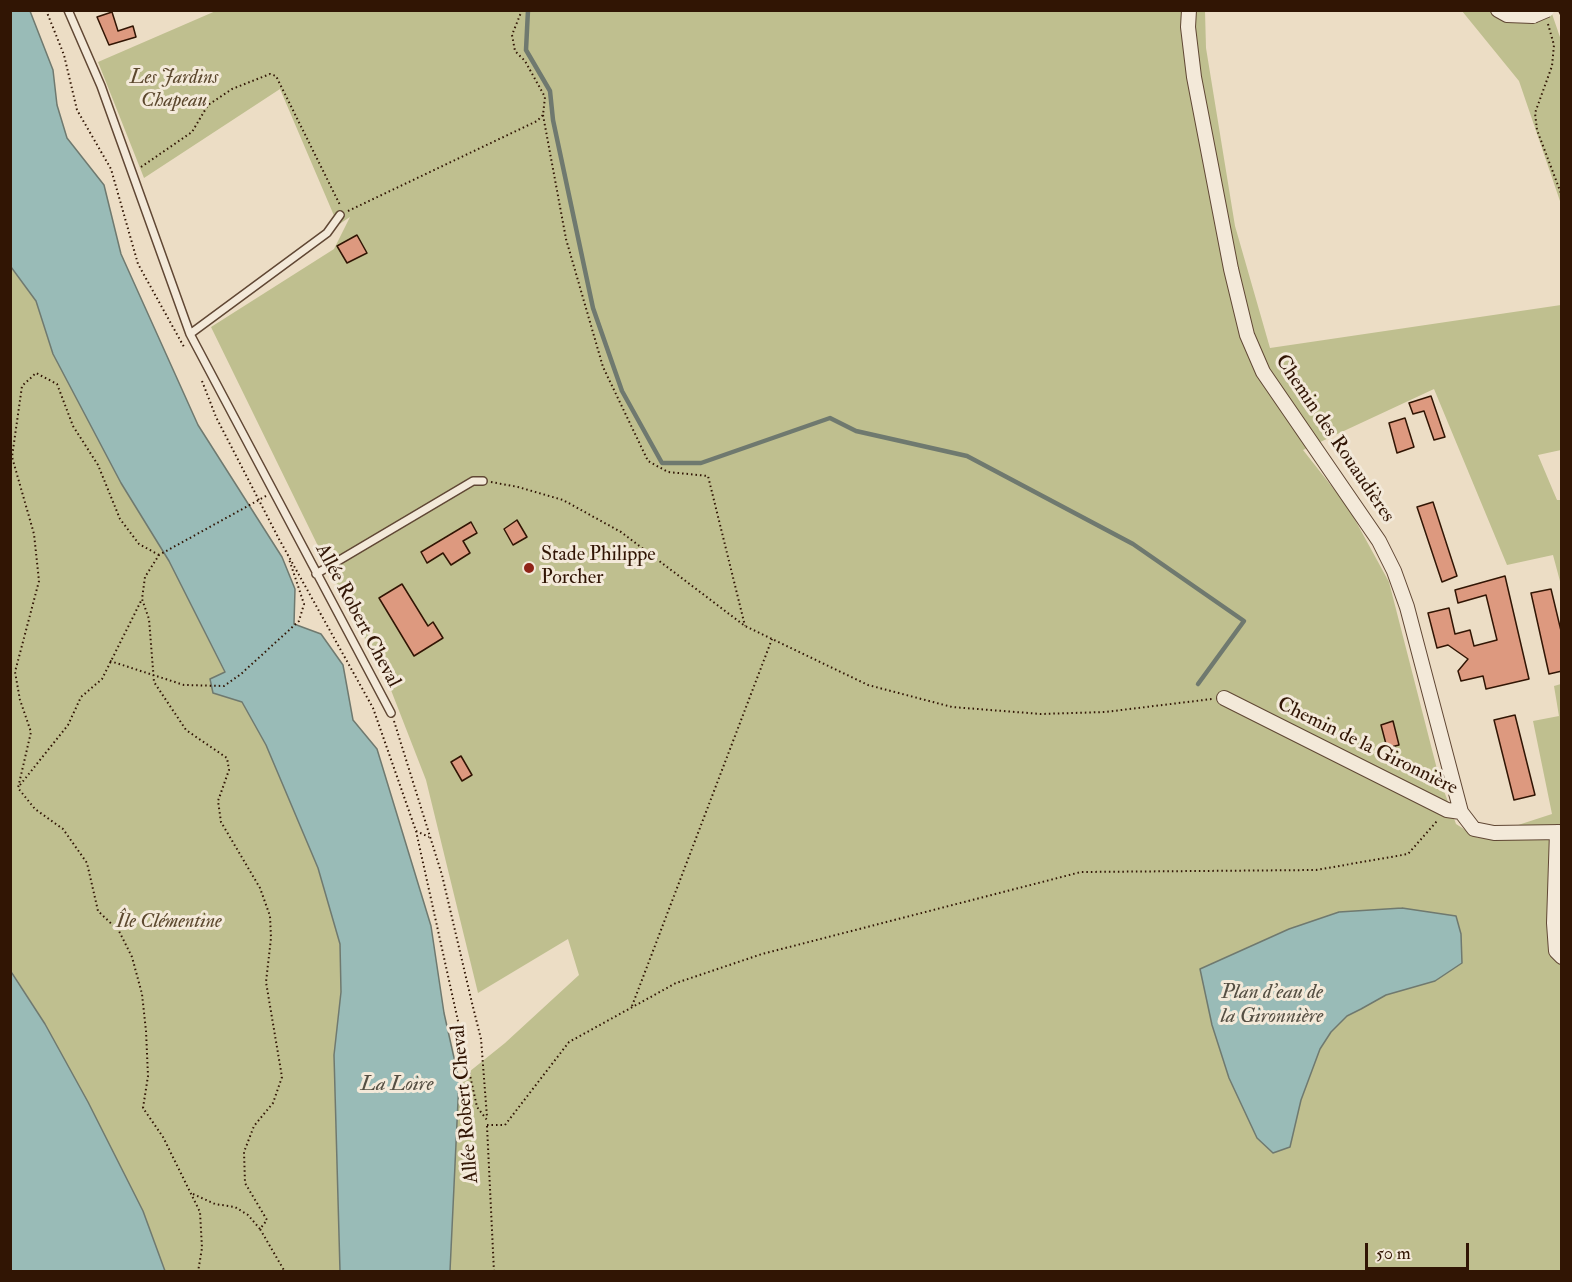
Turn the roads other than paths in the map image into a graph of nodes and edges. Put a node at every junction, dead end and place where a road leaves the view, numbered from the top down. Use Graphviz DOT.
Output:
graph roads {
  1 [pos="68,10"];
  2 [pos="1190,10"];
  3 [pos="1498,10"];
  4 [pos="1547,16"];
  5 [pos="340,215"];
  6 [pos="190,334"];
  7 [pos="483,481"];
  8 [pos="316,574"];
  9 [pos="1224,698"];
  10 [pos="391,713"];
  11 [pos="1454,811"];
  12 [pos="1559,832"];
  13 [pos="1562,957"];
  1 -- 6 [label="lane, Allée Robert Cheval"];
  2 -- 11 [label="street, Chemin des Rouaudières"];
  3 -- 4 [label="street, bridge"];
  5 -- 6 [label="lane"];
  6 -- 8 [label="lane, Allée Robert Cheval"];
  7 -- 8 [label="lane"];
  8 -- 10 [label="lane, Allée Robert Cheval"];
  9 -- 11 [label="street, Chemin de la Gironnière"];
  11 -- 12 [label="street, Chemin de la Gironnière"];
  12 -- 13 [label="street"];
}
